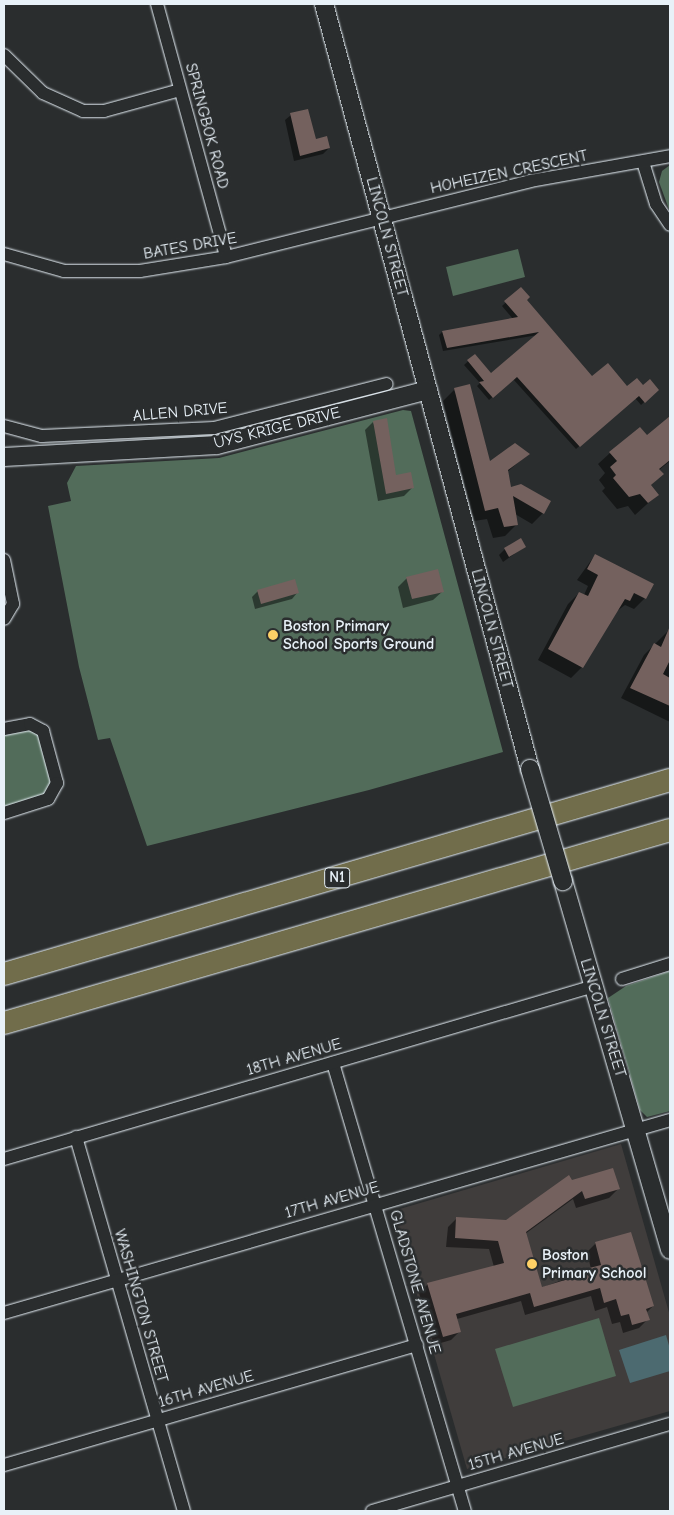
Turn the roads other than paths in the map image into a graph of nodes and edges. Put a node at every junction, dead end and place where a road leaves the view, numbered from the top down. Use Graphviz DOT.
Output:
graph roads {
  1 [pos="158,4"];
  2 [pos="324,4"];
  3 [pos="4,55"];
  4 [pos="180,90"];
  5 [pos="670,156"];
  6 [pos="643,162"];
  7 [pos="381,218"];
  8 [pos="670,225"];
  9 [pos="4,254"];
  10 [pos="226,257"];
  11 [pos="386,384"];
  12 [pos="428,390"];
  13 [pos="4,426"];
  14 [pos="4,457"];
  15 [pos="4,560"];
  16 [pos="4,619"];
  17 [pos="4,729"];
  18 [pos="670,780"];
  19 [pos="4,813"];
  20 [pos="670,830"];
  21 [pos="670,964"];
  22 [pos="4,974"];
  23 [pos="622,979"];
  24 [pos="594,986"];
  25 [pos="58,1007"];
  26 [pos="4,1023"];
  27 [pos="4,1031"];
  28 [pos="333,1063"];
  29 [pos="670,1120"];
  30 [pos="636,1130"];
  31 [pos="76,1137"];
  32 [pos="4,1158"];
  33 [pos="376,1204"];
  34 [pos="670,1250"];
  35 [pos="117,1281"];
  36 [pos="4,1313"];
  37 [pos="417,1345"];
  38 [pos="157,1420"];
  39 [pos="670,1424"];
  40 [pos="4,1465"];
  41 [pos="458,1486"];
  42 [pos="184,1511"];
  43 [pos="372,1511"];
  44 [pos="465,1511"];
  1 -- 4 [label="street, SPRINGBOK ROAD"];
  2 -- 7 [label="street, LINCOLN STREET"];
  3 -- 4 [label="street"];
  4 -- 10 [label="street, SPRINGBOK ROAD"];
  5 -- 6 [label="street, HOHEIZEN CRESCENT"];
  6 -- 7 [label="street, HOHEIZEN CRESCENT"];
  6 -- 8 [label="street"];
  7 -- 10 [label="street, BATES DRIVE"];
  7 -- 12 [label="street, LINCOLN STREET"];
  9 -- 10 [label="street, BATES DRIVE"];
  11 -- 13 [label="street, ALLEN DRIVE"];
  12 -- 14 [label="street, UYS KRIGE DRIVE"];
  12 -- 24 [label="street, LINCOLN STREET, bridge"];
  15 -- 16 [label="street"];
  17 -- 19 [label="street"];
  18 -- 22 [label="highway, N1"];
  20 -- 25 [label="highway"];
  21 -- 23 [label="street"];
  24 -- 28 [label="street, 18TH AVENUE"];
  24 -- 30 [label="street, LINCOLN STREET"];
  25 -- 26 [label="highway"];
  25 -- 27 [label="highway"];
  28 -- 31 [label="street, 18TH AVENUE"];
  28 -- 33 [label="street, GLADSTONE AVENUE"];
  29 -- 30 [label="street, 17TH AVENUE"];
  30 -- 33 [label="street, 17TH AVENUE"];
  30 -- 34 [label="street, LINCOLN STREET"];
  31 -- 32 [label="street, 18TH AVENUE"];
  31 -- 35 [label="street, WASHINGTON STREET"];
  33 -- 35 [label="street, 17TH AVENUE"];
  33 -- 37 [label="street, GLADSTONE AVENUE"];
  35 -- 36 [label="street, 17TH AVENUE"];
  35 -- 38 [label="street, WASHINGTON STREET"];
  37 -- 38 [label="street, 16TH AVENUE"];
  37 -- 41 [label="street, GLADSTONE AVENUE"];
  38 -- 40 [label="street, 16TH AVENUE"];
  38 -- 42 [label="street, WASHINGTON STREET"];
  39 -- 41 [label="street, 15TH AVENUE"];
  41 -- 43 [label="street, 15TH AVENUE"];
  41 -- 44 [label="street, GLADSTONE AVENUE"];
}
